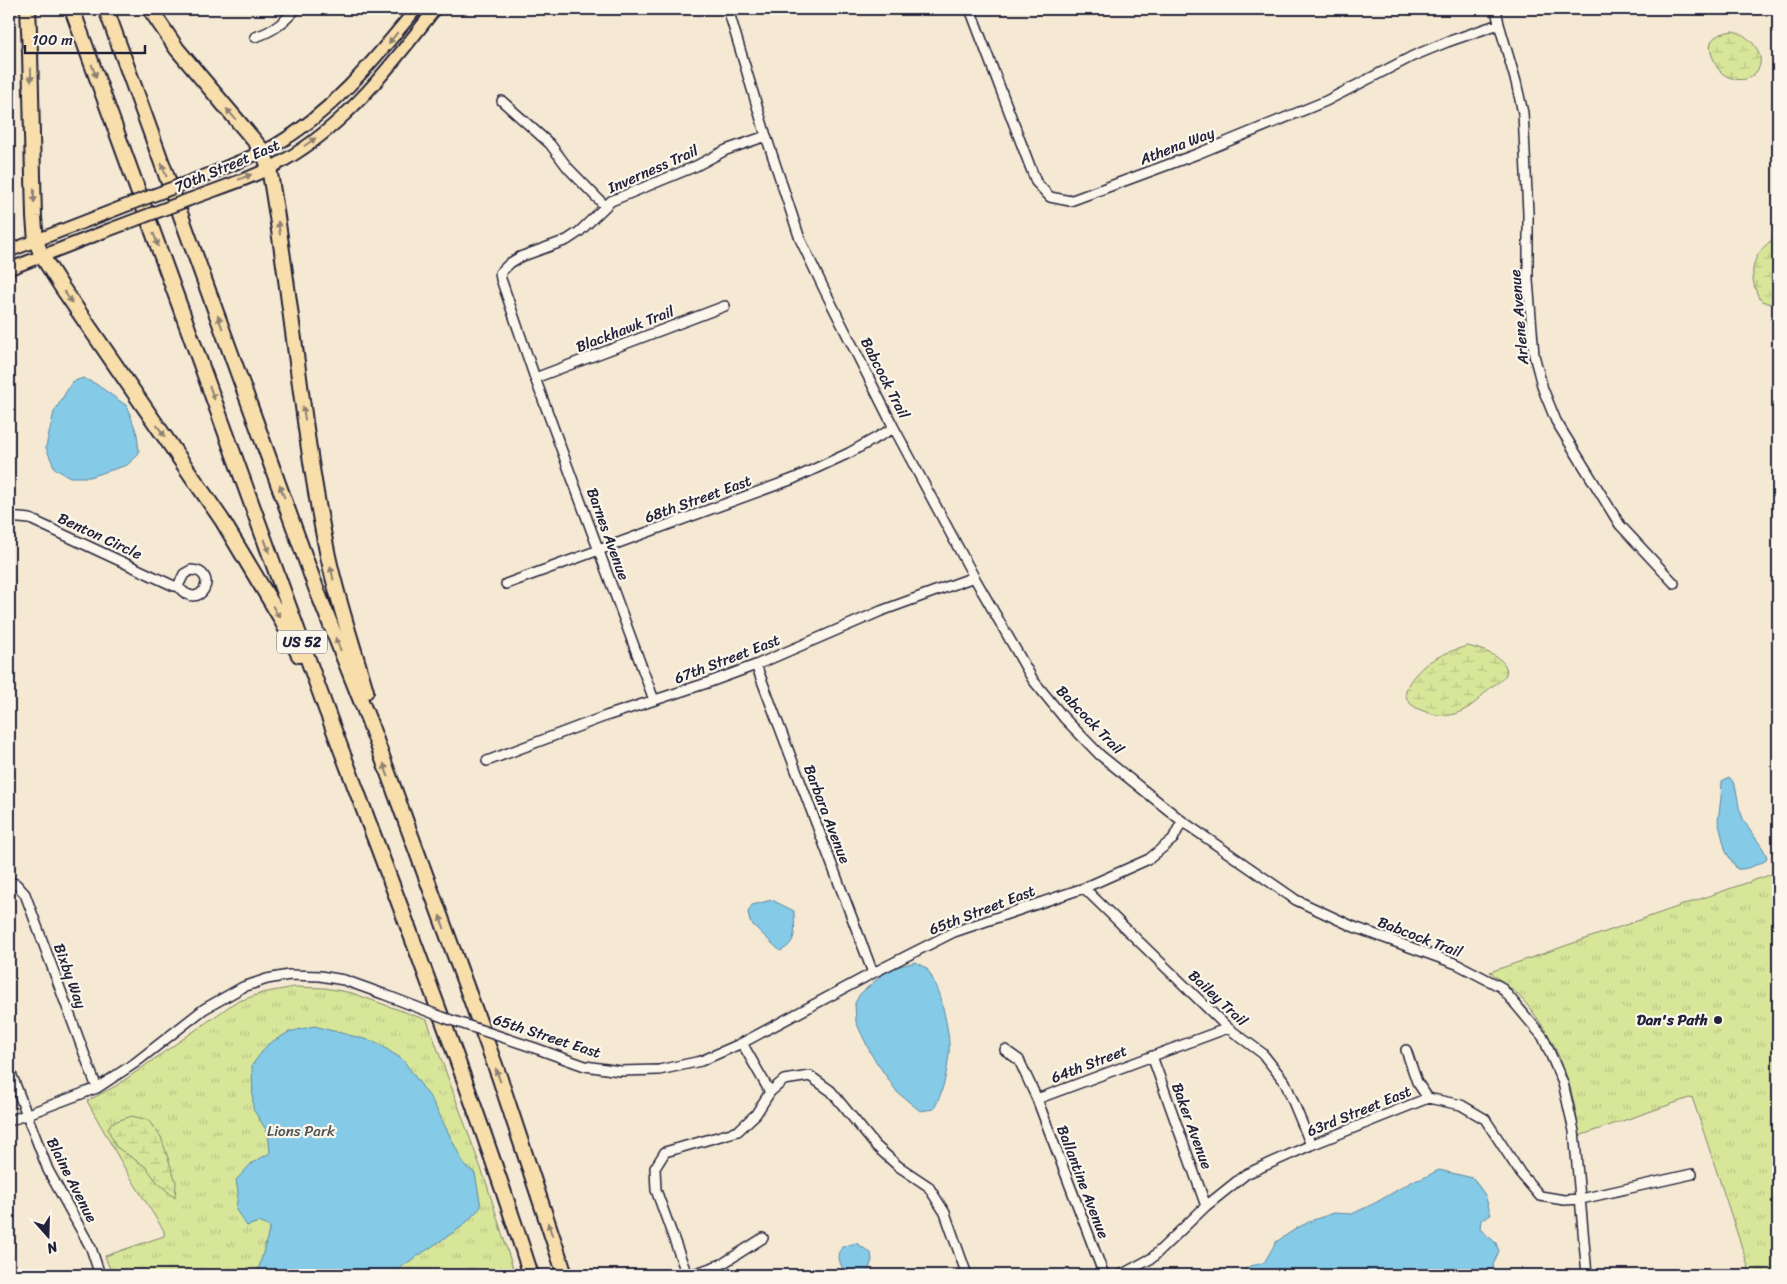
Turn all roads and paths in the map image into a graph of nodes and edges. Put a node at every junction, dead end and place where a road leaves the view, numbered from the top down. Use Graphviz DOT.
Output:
graph roads {
  1 [pos="28,9"];
  2 [pos="72,9"];
  3 [pos="106,9"];
  4 [pos="150,9"];
  5 [pos="296,9"];
  6 [pos="416,9"];
  7 [pos="435,9"];
  8 [pos="728,9"];
  9 [pos="970,9"];
  10 [pos="1496,9"];
  11 [pos="1499,24"];
  12 [pos="255,37"];
  13 [pos="502,101"];
  14 [pos="766,136"];
  15 [pos="263,151"];
  16 [pos="269,168"];
  17 [pos="605,206"];
  18 [pos="36,240"];
  19 [pos="9,251"];
  20 [pos="42,256"];
  21 [pos="9,268"];
  22 [pos="725,306"];
  23 [pos="535,378"];
  24 [pos="894,428"];
  25 [pos="9,518"];
  26 [pos="600,549"];
  27 [pos="974,577"];
  28 [pos="1674,583"];
  29 [pos="506,584"];
  30 [pos="178,586"];
  31 [pos="756,665"];
  32 [pos="654,700"];
  33 [pos="325,705"];
  34 [pos="369,721"];
  35 [pos="487,761"];
  36 [pos="1182,821"];
  37 [pos="9,882"];
  38 [pos="1084,888"];
  39 [pos="873,973"];
  40 [pos="1228,1028"];
  41 [pos="742,1043"];
  42 [pos="1005,1050"];
  43 [pos="1406,1050"];
  44 [pos="1152,1056"];
  45 [pos="9,1068"];
  46 [pos="97,1088"];
  47 [pos="770,1092"];
  48 [pos="1428,1098"];
  49 [pos="1037,1099"];
  50 [pos="26,1115"];
  51 [pos="9,1121"];
  52 [pos="1311,1144"];
  53 [pos="1692,1174"];
  54 [pos="1581,1199"];
  55 [pos="1206,1206"];
  56 [pos="763,1238"];
  57 [pos="100,1275"];
  58 [pos="531,1275"];
  59 [pos="565,1275"];
  60 [pos="687,1275"];
  61 [pos="691,1275"];
  62 [pos="967,1275"];
  63 [pos="1104,1275"];
  64 [pos="1121,1275"];
  65 [pos="1587,1275"];
  1 -- 18 [label="highway, one-way"];
  2 -- 33 [label="highway, US 52, one-way"];
  34 -- 3 [label="highway, US 52, one-way"];
  15 -- 4 [label="highway, one-way"];
  5 -- 12 [label="street"];
  6 -- 15 [label="main road, 70th Street East, one-way"];
  16 -- 7 [label="main road, 70th Street East, one-way"];
  8 -- 14 [label="street, Babcock Trail"];
  9 -- 11 [label="street, Athena Way"];
  10 -- 11 [label="street, Arlene Avenue"];
  11 -- 28 [label="street, Arlene Avenue"];
  13 -- 17 [label="street"];
  14 -- 17 [label="street, Inverness Trail"];
  14 -- 24 [label="street, Babcock Trail"];
  15 -- 16 [label="highway"];
  15 -- 18 [label="main road, 70th Street East, bridge"];
  20 -- 16 [label="main road, 70th Street East, one-way, bridge"];
  34 -- 16 [label="highway, one-way"];
  17 -- 23 [label="street, Inverness Trail"];
  18 -- 19 [label="main road, 70th Street East"];
  18 -- 20 [label="highway"];
  20 -- 21 [label="main road, 70th Street East"];
  20 -- 33 [label="highway, one-way"];
  22 -- 23 [label="street, Blackhawk Trail"];
  23 -- 26 [label="street, Barnes Avenue"];
  24 -- 26 [label="street, 68th Street East"];
  24 -- 27 [label="street, Babcock Trail"];
  25 -- 30 [label="street, Benton Circle"];
  26 -- 29 [label="street, 68th Street East"];
  26 -- 32 [label="street, Barnes Avenue"];
  27 -- 31 [label="street, 67th Street East"];
  27 -- 36 [label="street, Babcock Trail"];
  31 -- 32 [label="street, 67th Street East"];
  31 -- 39 [label="street, Barbara Avenue"];
  32 -- 35 [label="street, 67th Street East"];
  33 -- 58 [label="highway, US 52"];
  59 -- 34 [label="highway, US 52, one-way"];
  36 -- 38 [label="street, 65th Street East"];
  36 -- 54 [label="street, Babcock Trail"];
  37 -- 46 [label="street, Bixby Way"];
  38 -- 39 [label="street, 65th Street East"];
  38 -- 40 [label="street, Bailey Trail"];
  39 -- 41 [label="street, 65th Street East"];
  40 -- 44 [label="street, 64th Street"];
  40 -- 52 [label="street, Bailey Trail"];
  41 -- 46 [label="street, 65th Street East, bridge"];
  41 -- 47 [label="street"];
  42 -- 49 [label="street, Ballantine Avenue"];
  43 -- 48 [label="street"];
  44 -- 49 [label="street, 64th Street"];
  44 -- 55 [label="street, Baker Avenue"];
  45 -- 50 [label="street, Blaine Avenue"];
  46 -- 50 [label="street, 65th Street East"];
  47 -- 60 [label="street"];
  47 -- 62 [label="street"];
  48 -- 52 [label="street, 63rd Street East"];
  48 -- 54 [label="street, 63rd Street East"];
  49 -- 63 [label="street, Ballantine Avenue"];
  50 -- 51 [label="street, 65th Street East"];
  50 -- 57 [label="street, Blaine Avenue"];
  52 -- 55 [label="street, 63rd Street East"];
  53 -- 54 [label="street, 63rd Street East"];
  54 -- 65 [label="street, Babcock Trail"];
  55 -- 64 [label="street, 63rd Street East"];
  56 -- 61 [label="street"];
}
